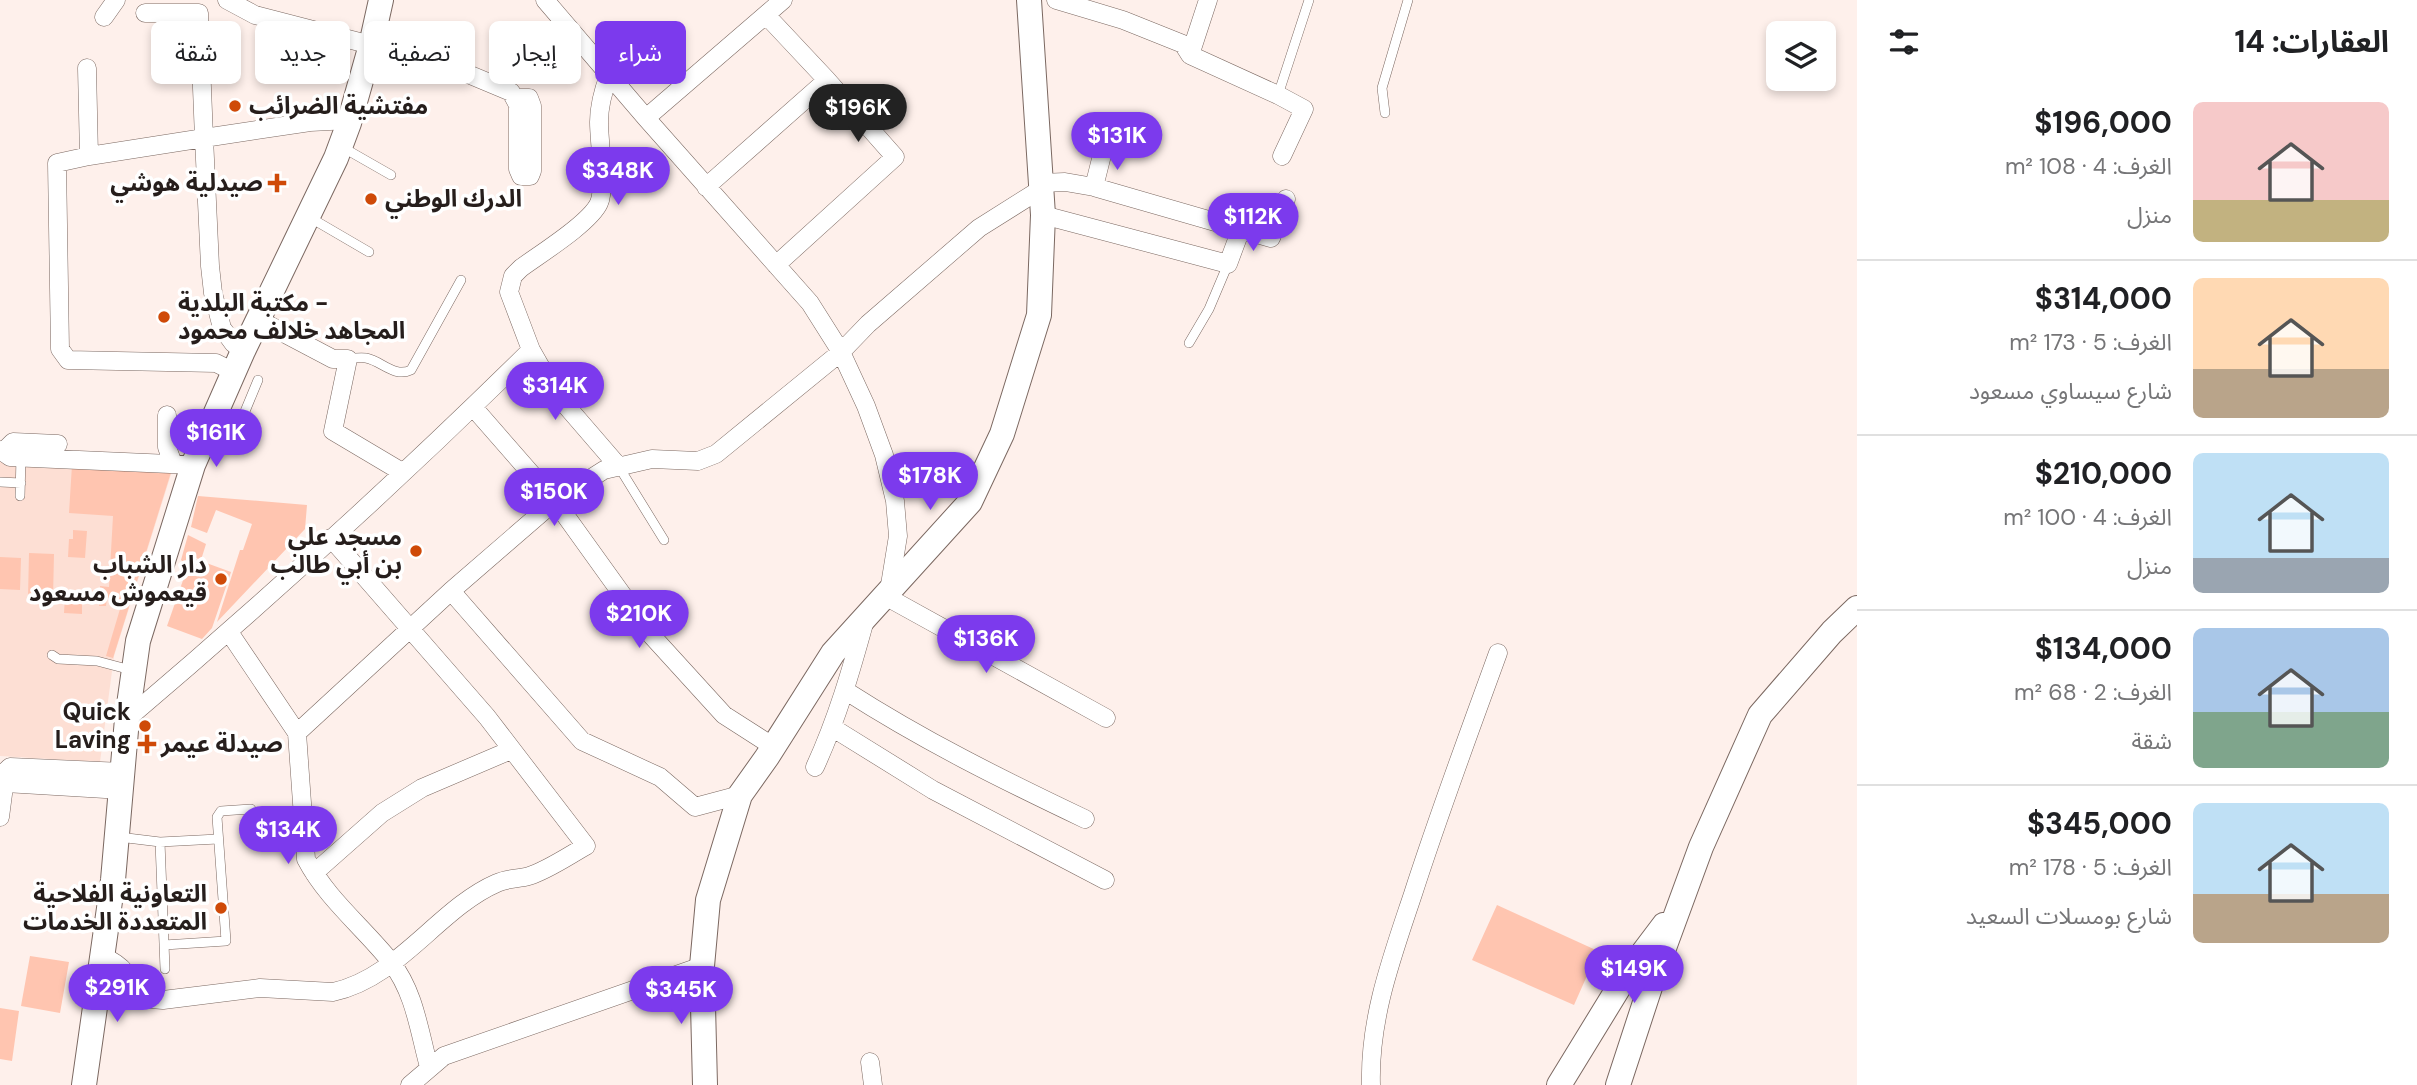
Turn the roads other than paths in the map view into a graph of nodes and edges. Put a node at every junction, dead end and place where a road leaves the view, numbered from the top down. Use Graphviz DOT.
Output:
graph roads {
  1 [pos="116,0"];
  2 [pos="227,0"];
  3 [pos="381,0"];
  4 [pos="545,0"];
  5 [pos="783,0"];
  6 [pos="1029,0"];
  7 [pos="1056,0"];
  8 [pos="1208,0"];
  9 [pos="1309,0"];
  10 [pos="1408,0"];
  11 [pos="145,13"];
  12 [pos="766,15"];
  13 [pos="104,17"];
  14 [pos="376,21"];
  15 [pos="364,34"];
  16 [pos="1190,55"];
  17 [pos="595,59"];
  18 [pos="87,68"];
  19 [pos="364,69"];
  20 [pos="475,77"];
  21 [pos="827,80"];
  22 [pos="606,84"];
  23 [pos="617,84"];
  24 [pos="1278,95"];
  25 [pos="516,98"];
  26 [pos="1385,113"];
  27 [pos="646,118"];
  28 [pos="350,120"];
  29 [pos="204,138"];
  30 [pos="340,146"];
  31 [pos="1104,147"];
  32 [pos="89,156"];
  33 [pos="1282,156"];
  34 [pos="391,175"];
  35 [pos="1041,186"];
  36 [pos="706,187"];
  37 [pos="1094,187"];
  38 [pos="1286,198"];
  39 [pos="1043,215"];
  40 [pos="308,216"];
  41 [pos="1241,229"];
  42 [pos="369,252"];
  43 [pos="1228,264"];
  44 [pos="776,265"];
  45 [pos="461,280"];
  46 [pos="259,320"];
  47 [pos="225,331"];
  48 [pos="1189,343"];
  49 [pos="531,349"];
  50 [pos="841,352"];
  51 [pos="348,359"];
  52 [pos="231,362"];
  53 [pos="258,380"];
  54 [pos="472,407"];
  55 [pos="167,415"];
  56 [pos="214,415"];
  57 [pos="239,425"];
  58 [pos="234,438"];
  59 [pos="58,444"];
  60 [pos="1,451"];
  61 [pos="21,457"];
  62 [pos="183,464"];
  63 [pos="619,467"];
  64 [pos="402,472"];
  65 [pos="0,482"];
  66 [pos="20,483"];
  67 [pos="20,496"];
  68 [pos="555,501"];
  69 [pos="331,538"];
  70 [pos="664,540"];
  71 [pos="451,591"];
  72 [pos="887,594"];
  73 [pos="1857,608"];
  74 [pos="866,617"];
  75 [pos="411,628"];
  76 [pos="229,632"];
  77 [pos="1498,653"];
  78 [pos="52,655"];
  79 [pos="132,675"];
  80 [pos="160,691"];
  81 [pos="846,691"];
  82 [pos="1106,718"];
  83 [pos="127,719"];
  84 [pos="833,728"];
  85 [pos="297,733"];
  86 [pos="774,747"];
  87 [pos="511,750"];
  88 [pos="815,767"];
  89 [pos="123,781"];
  90 [pos="740,795"];
  91 [pos="251,809"];
  92 [pos="3,817"];
  93 [pos="1085,819"];
  94 [pos="118,837"];
  95 [pos="218,839"];
  96 [pos="160,842"];
  97 [pos="314,873"];
  98 [pos="1105,880"];
  99 [pos="1679,905"];
  100 [pos="164,945"];
  101 [pos="103,957"];
  102 [pos="392,964"];
  103 [pos="702,966"];
  104 [pos="165,969"];
  105 [pos="870,1062"];
  106 [pos="429,1067"];
  107 [pos="84,1085"];
  108 [pos="410,1085"];
  109 [pos="705,1085"];
  110 [pos="873,1085"];
  111 [pos="1371,1085"];
  112 [pos="1559,1085"];
  113 [pos="1618,1085"];
  1 -- 13 [label="street"];
  2 -- 15 [label="street"];
  3 -- 14 [label="street"];
  4 -- 17 [label="street"];
  5 -- 12 [label="street"];
  6 -- 35 [label="street"];
  7 -- 16 [label="street"];
  8 -- 16 [label="street"];
  9 -- 24 [label="lane"];
  10 -- 26 [label="lane"];
  11 -- 29 [label="street"];
  12 -- 21 [label="street"];
  12 -- 27 [label="street"];
  16 -- 24 [label="street"];
  18 -- 32 [label="street"];
  19 -- 28 [label="street"];
  20 -- 25 [label="street"];
  21 -- 36 [label="street"];
  21 -- 44 [label="street"];
  22 -- 49 [label="street"];
  23 -- 27 [label="street"];
  24 -- 33 [label="street"];
  27 -- 36 [label="street"];
  28 -- 29 [label="street"];
  28 -- 30 [label="street"];
  29 -- 32 [label="street"];
  29 -- 47 [label="street"];
  30 -- 34 [label="lane"];
  30 -- 40 [label="street"];
  31 -- 37 [label="street"];
  32 -- 52 [label="street"];
  35 -- 37 [label="street"];
  35 -- 39 [label="street"];
  35 -- 50 [label="street"];
  36 -- 44 [label="street"];
  37 -- 41 [label="street"];
  38 -- 41 [label="street"];
  39 -- 43 [label="street"];
  39 -- 72 [label="street"];
  40 -- 42 [label="lane"];
  40 -- 46 [label="street"];
  41 -- 43 [label="street"];
  43 -- 48 [label="lane"];
  44 -- 50 [label="street"];
  45 -- 51 [label="lane"];
  46 -- 51 [label="street"];
  46 -- 52 [label="street"];
  47 -- 52 [label="street"];
  47 -- 52 [label="street"];
  49 -- 54 [label="street"];
  49 -- 63 [label="street"];
  50 -- 63 [label="street"];
  50 -- 72 [label="street"];
  51 -- 64 [label="street"];
  52 -- 56 [label="street"];
  53 -- 57 [label="lane"];
  54 -- 64 [label="street"];
  54 -- 68 [label="street"];
  55 -- 62 [label="street"];
  56 -- 57 [label="lane"];
  56 -- 62 [label="street"];
  57 -- 58 [label="lane"];
  59 -- 60 [label="street"];
  60 -- 61 [label="street"];
  61 -- 62 [label="street"];
  61 -- 66 [label="lane"];
  62 -- 79 [label="street"];
  63 -- 68 [label="street"];
  63 -- 70 [label="lane"];
  64 -- 69 [label="street"];
  65 -- 66 [label="lane"];
  66 -- 67 [label="lane"];
  68 -- 71 [label="street"];
  68 -- 86 [label="street"];
  69 -- 75 [label="street"];
  69 -- 76 [label="street"];
  71 -- 75 [label="street"];
  71 -- 90 [label="street"];
  72 -- 74 [label="street"];
  72 -- 82 [label="street"];
  73 -- 99 [label="street"];
  74 -- 81 [label="street"];
  74 -- 86 [label="street"];
  75 -- 85 [label="street"];
  75 -- 87 [label="street"];
  76 -- 80 [label="street"];
  76 -- 85 [label="street"];
  77 -- 111 [label="street"];
  78 -- 79 [label="lane"];
  79 -- 80 [label="street"];
  79 -- 83 [label="street"];
  80 -- 83 [label="street"];
  81 -- 84 [label="street"];
  81 -- 93 [label="street"];
  83 -- 89 [label="street"];
  84 -- 88 [label="street"];
  84 -- 98 [label="street"];
  85 -- 97 [label="street"];
  86 -- 90 [label="street"];
  87 -- 97 [label="street"];
  87 -- 102 [label="street"];
  89 -- 92 [label="street"];
  89 -- 94 [label="street"];
  90 -- 103 [label="street"];
  91 -- 95 [label="lane"];
  94 -- 96 [label="lane"];
  94 -- 101 [label="street"];
  95 -- 96 [label="lane"];
  95 -- 100 [label="lane"];
  96 -- 100 [label="lane"];
  97 -- 102 [label="street"];
  99 -- 112 [label="street"];
  99 -- 113 [label="street"];
  100 -- 104 [label="lane"];
  101 -- 102 [label="street"];
  101 -- 107 [label="street"];
  102 -- 106 [label="street"];
  103 -- 106 [label="street"];
  103 -- 109 [label="street"];
  105 -- 110 [label="street"];
  106 -- 108 [label="street"];
}
